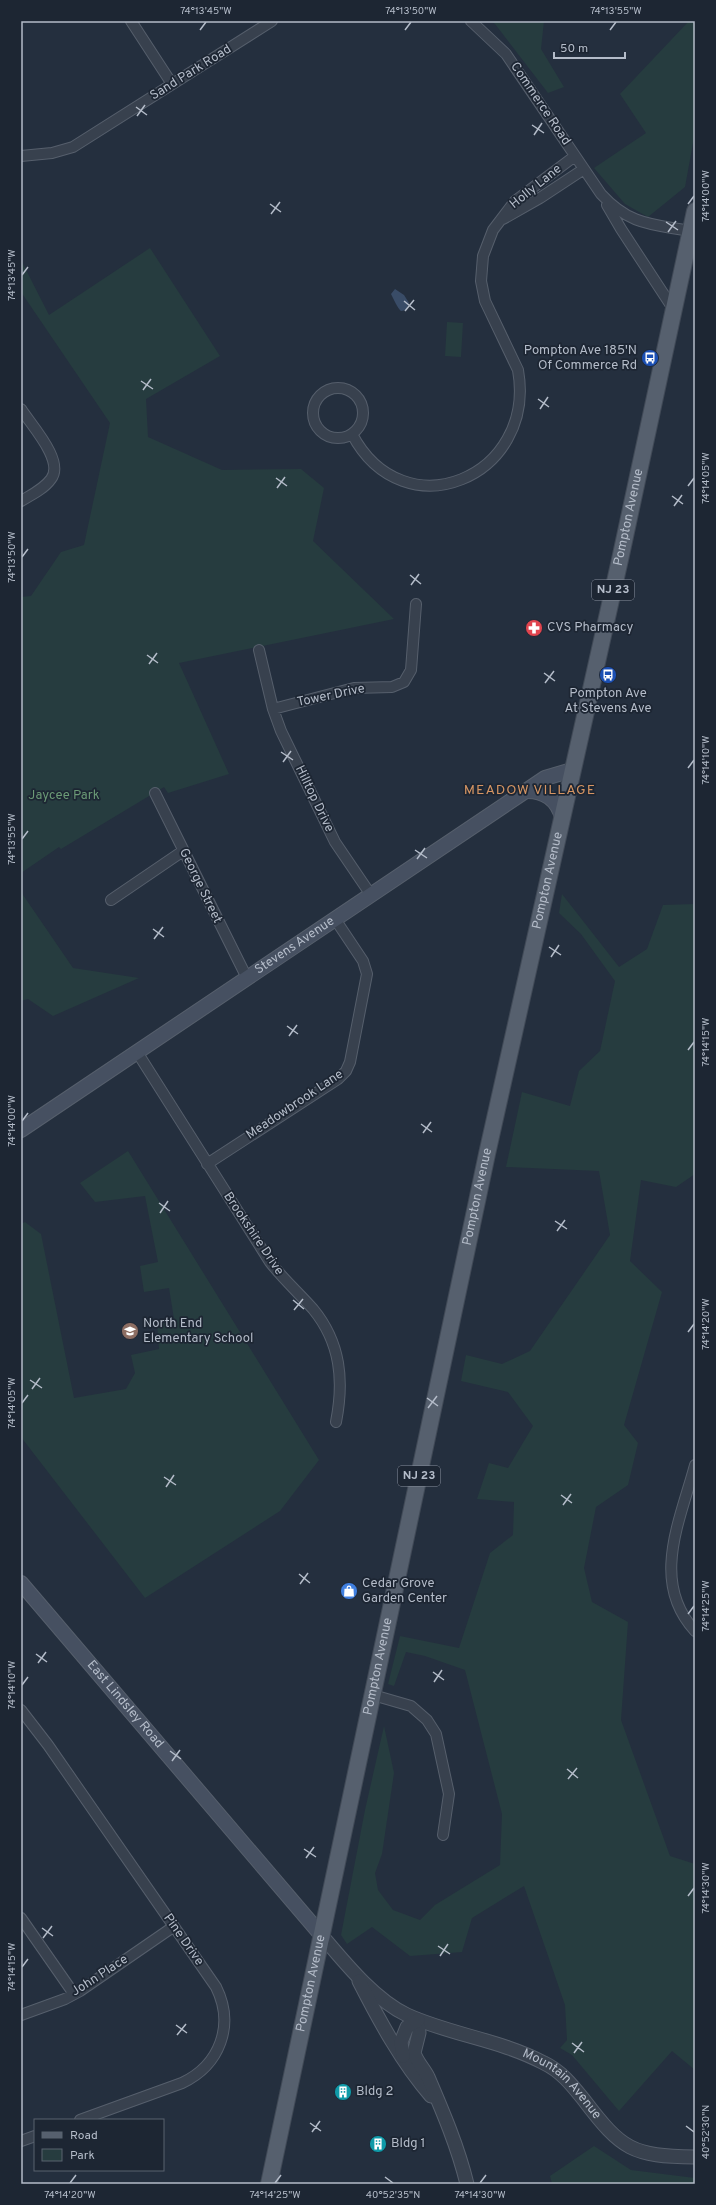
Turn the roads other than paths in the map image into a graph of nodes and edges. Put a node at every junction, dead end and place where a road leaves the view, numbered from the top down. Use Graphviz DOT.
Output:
graph roads {
  1 [pos="131,21"];
  2 [pos="272,21"];
  3 [pos="471,21"];
  4 [pos="172,84"];
  5 [pos="21,156"];
  6 [pos="575,156"];
  7 [pos="584,169"];
  8 [pos="601,194"];
  9 [pos="695,211"];
  10 [pos="499,221"];
  11 [pos="693,232"];
  12 [pos="674,310"];
  13 [pos="21,409"];
  14 [pos="352,434"];
  15 [pos="21,501"];
  16 [pos="416,604"];
  17 [pos="259,650"];
  18 [pos="273,709"];
  19 [pos="572,770"];
  20 [pos="525,791"];
  21 [pos="155,793"];
  22 [pos="562,818"];
  23 [pos="183,850"];
  24 [pos="371,895"];
  25 [pos="111,900"];
  26 [pos="335,919"];
  27 [pos="246,978"];
  28 [pos="137,1052"];
  29 [pos="21,1130"];
  30 [pos="207,1164"];
  31 [pos="336,1422"];
  32 [pos="695,1465"];
  33 [pos="21,1583"];
  34 [pos="695,1631"];
  35 [pos="373,1695"];
  36 [pos="21,1710"];
  37 [pos="442,1835"];
  38 [pos="21,1918"];
  39 [pos="173,1927"];
  40 [pos="323,1937"];
  41 [pos="356,1975"];
  42 [pos="74,1994"];
  43 [pos="21,2015"];
  44 [pos="418,2020"];
  45 [pos="403,2056"];
  46 [pos="437,2102"];
  47 [pos="83,2119"];
  48 [pos="34,2136"];
  49 [pos="21,2141"];
  50 [pos="695,2157"];
  51 [pos="269,2184"];
  52 [pos="466,2184"];
  1 -- 4 [label="street"];
  2 -- 4 [label="street, Sand Park Road"];
  3 -- 6 [label="street, Commerce Road"];
  4 -- 5 [label="street, Sand Park Road"];
  6 -- 7 [label="street, Commerce Road"];
  6 -- 10 [label="street, Holly Lane"];
  7 -- 8 [label="street, Commerce Road"];
  7 -- 10 [label="street, Holly Lane"];
  8 -- 11 [label="street, Commerce Road"];
  8 -- 12 [label="street, Commerce Road"];
  9 -- 11 [label="main road, Pompton Avenue / NJ 23"];
  10 -- 14 [label="street, Holly Lane"];
  11 -- 12 [label="main road, Pompton Avenue / NJ 23"];
  12 -- 19 [label="main road, Pompton Avenue / NJ 23"];
  13 -- 15 [label="street"];
  14 -- 14 [label="street"];
  16 -- 18 [label="street, Tower Drive"];
  17 -- 18 [label="street, Hilltop Drive"];
  18 -- 24 [label="street, Hilltop Drive"];
  19 -- 20 [label="main road, Stevens Avenue"];
  19 -- 22 [label="main road, Pompton Avenue / NJ 23"];
  20 -- 22 [label="main road"];
  20 -- 24 [label="main road, Stevens Avenue"];
  21 -- 23 [label="street, George Street"];
  22 -- 35 [label="main road, Pompton Avenue / NJ 23"];
  23 -- 25 [label="street"];
  23 -- 27 [label="street, George Street"];
  24 -- 26 [label="main road, Stevens Avenue"];
  26 -- 27 [label="main road, Stevens Avenue"];
  26 -- 30 [label="street, Meadowbrook Lane"];
  27 -- 28 [label="main road, Stevens Avenue"];
  28 -- 29 [label="main road, Stevens Avenue"];
  28 -- 30 [label="street, Brookshire Drive"];
  30 -- 31 [label="street, Brookshire Drive"];
  32 -- 34 [label="street"];
  33 -- 40 [label="main road, East Lindsley Road"];
  35 -- 37 [label="street"];
  35 -- 40 [label="main road, Pompton Avenue / NJ 23"];
  36 -- 39 [label="street, Pine Drive"];
  38 -- 42 [label="street"];
  39 -- 42 [label="street, John Place"];
  39 -- 47 [label="street, Pine Drive"];
  40 -- 41 [label="street"];
  40 -- 51 [label="main road, Pompton Avenue / NJ 23"];
  41 -- 44 [label="street, Mountain Avenue"];
  41 -- 45 [label="street"];
  42 -- 43 [label="street, John Place"];
  44 -- 45 [label="street"];
  44 -- 46 [label="street"];
  44 -- 50 [label="street, Mountain Avenue"];
  45 -- 46 [label="street"];
  46 -- 52 [label="street"];
  48 -- 49 [label="street"];
}
